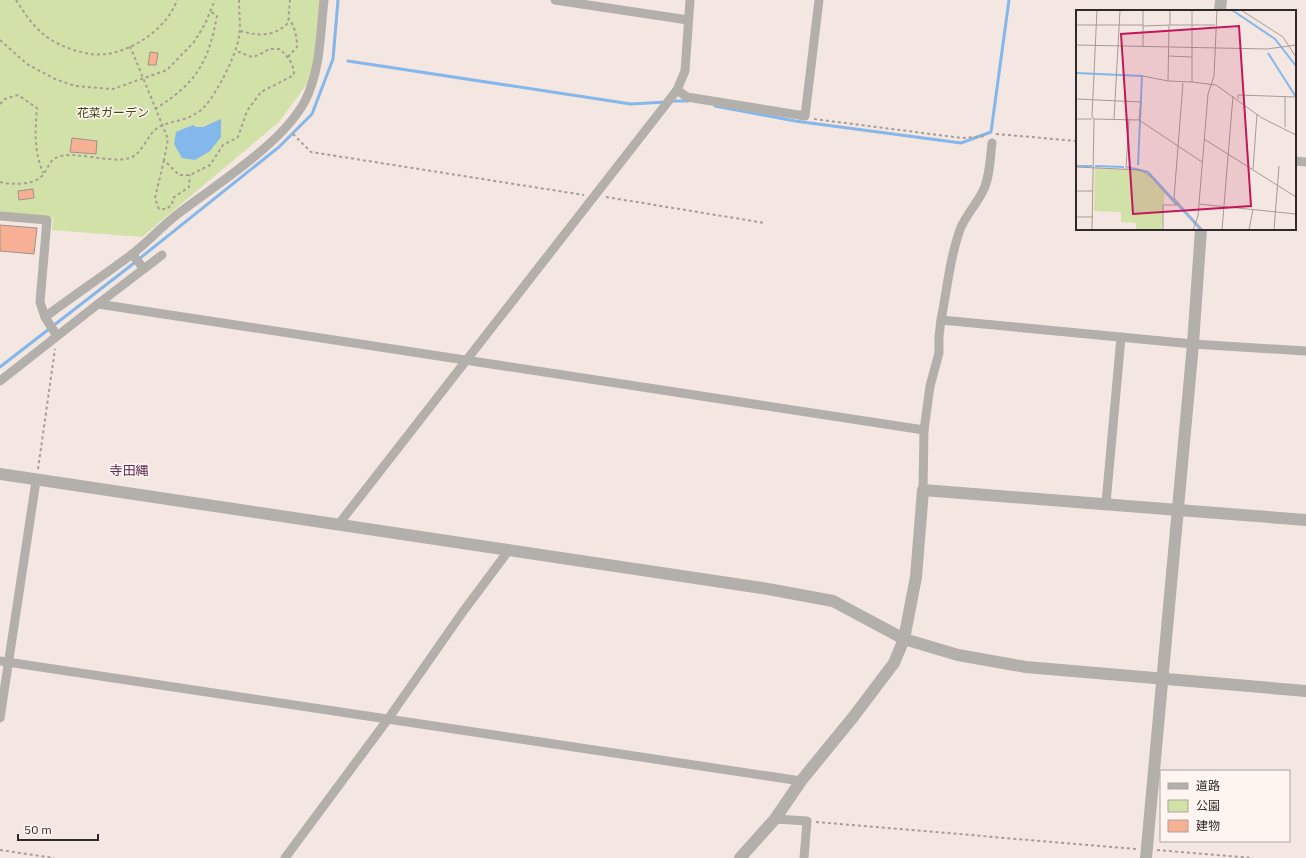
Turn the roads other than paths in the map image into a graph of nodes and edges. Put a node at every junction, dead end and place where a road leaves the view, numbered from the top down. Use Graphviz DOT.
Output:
graph roads {
  1 [pos="324,0"];
  2 [pos="555,0"];
  3 [pos="690,0"];
  4 [pos="819,0"];
  5 [pos="1221,0"];
  6 [pos="1220,10"];
  7 [pos="688,20"];
  8 [pos="677,90"];
  9 [pos="992,143"];
  10 [pos="1296,161"];
  11 [pos="1306,162"];
  12 [pos="0,216"];
  13 [pos="1201,230"];
  14 [pos="162,255"];
  15 [pos="138,262"];
  16 [pos="98,304"];
  17 [pos="46,319"];
  18 [pos="941,320"];
  19 [pos="57,336"];
  20 [pos="1121,337"];
  21 [pos="1193,344"];
  22 [pos="1306,351"];
  23 [pos="465,360"];
  24 [pos="0,381"];
  25 [pos="924,430"];
  26 [pos="0,474"];
  27 [pos="36,480"];
  28 [pos="923,490"];
  29 [pos="1106,503"];
  30 [pos="1178,510"];
  31 [pos="1306,520"];
  32 [pos="338,524"];
  33 [pos="509,550"];
  34 [pos="904,639"];
  35 [pos="4,662"];
  36 [pos="1163,680"];
  37 [pos="1306,691"];
  38 [pos="0,718"];
  39 [pos="388,719"];
  40 [pos="801,781"];
  41 [pos="775,819"];
  42 [pos="1147,854"];
  43 [pos="286,858"];
  44 [pos="740,858"];
  45 [pos="804,858"];
  1 -- 15 [label="street"];
  2 -- 7 [label="street"];
  3 -- 7 [label="street"];
  4 -- 8 [label="street"];
  5 -- 6 [label="street"];
  7 -- 8 [label="street"];
  8 -- 23 [label="street"];
  9 -- 18 [label="street"];
  10 -- 11 [label="street"];
  12 -- 17 [label="street"];
  13 -- 21 [label="street"];
  14 -- 15 [label="street"];
  15 -- 16 [label="street"];
  15 -- 17 [label="street"];
  16 -- 19 [label="street"];
  16 -- 23 [label="street"];
  17 -- 19 [label="street"];
  18 -- 20 [label="street"];
  18 -- 25 [label="street"];
  19 -- 24 [label="street"];
  20 -- 21 [label="street"];
  20 -- 29 [label="street"];
  21 -- 22 [label="street"];
  21 -- 30 [label="street"];
  23 -- 25 [label="street"];
  23 -- 32 [label="street"];
  25 -- 28 [label="street"];
  26 -- 27 [label="street"];
  27 -- 32 [label="street"];
  27 -- 35 [label="street"];
  28 -- 29 [label="street"];
  28 -- 34 [label="street"];
  29 -- 30 [label="street"];
  30 -- 31 [label="street"];
  30 -- 36 [label="street"];
  32 -- 33 [label="street"];
  33 -- 34 [label="street"];
  33 -- 39 [label="street"];
  34 -- 36 [label="street"];
  34 -- 40 [label="street"];
  35 -- 38 [label="street"];
  35 -- 39 [label="street"];
  36 -- 37 [label="street"];
  36 -- 42 [label="street"];
  39 -- 40 [label="street"];
  39 -- 43 [label="street"];
  40 -- 41 [label="street"];
  41 -- 44 [label="street"];
  41 -- 45 [label="street"];
}
